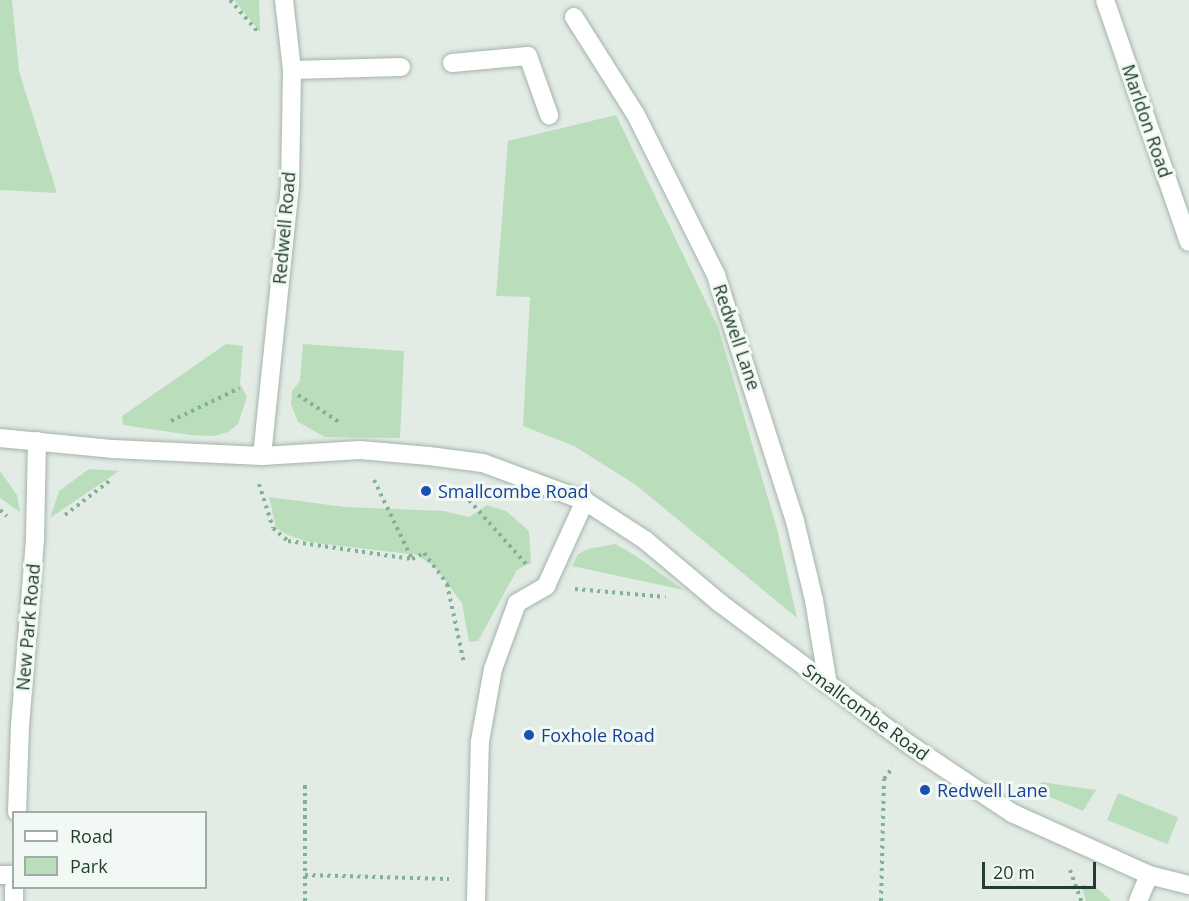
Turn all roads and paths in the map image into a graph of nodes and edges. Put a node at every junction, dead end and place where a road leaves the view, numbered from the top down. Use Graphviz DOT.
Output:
graph roads {
  1 [pos="284,0"];
  2 [pos="1105,0"];
  3 [pos="574,17"];
  4 [pos="452,63"];
  5 [pos="401,67"];
  6 [pos="292,70"];
  7 [pos="549,115"];
  8 [pos="1189,242"];
  9 [pos="268,375"];
  10 [pos="165,424"];
  11 [pos="0,438"];
  12 [pos="38,441"];
  13 [pos="150,449"];
  14 [pos="360,450"];
  15 [pos="262,456"];
  16 [pos="585,501"];
  17 [pos="0,510"];
  18 [pos="35,538"];
  19 [pos="412,559"];
  20 [pos="466,674"];
  21 [pos="828,685"];
  22 [pos="910,745"];
  23 [pos="305,784"];
  24 [pos="17,811"];
  25 [pos="305,875"];
  26 [pos="1149,875"];
  27 [pos="477,879"];
  28 [pos="1189,885"];
  29 [pos="305,901"];
  30 [pos="476,901"];
  31 [pos="881,901"];
  32 [pos="1138,901"];
  1 -- 6 [label="street, Redwell Road"];
  2 -- 8 [label="street, Marldon Road"];
  3 -- 21 [label="street, Redwell Lane"];
  4 -- 7 [label="street"];
  5 -- 6 [label="street"];
  6 -- 9 [label="street, Redwell Road"];
  9 -- 10 [label="path"];
  9 -- 14 [label="path"];
  9 -- 15 [label="street, Redwell Road"];
  11 -- 12 [label="street, Smallcombe Road"];
  12 -- 13 [label="street, Smallcombe Road"];
  12 -- 18 [label="street, New Park Road"];
  13 -- 15 [label="street, Smallcombe Road"];
  13 -- 18 [label="path"];
  14 -- 15 [label="street, Smallcombe Road"];
  14 -- 16 [label="street, Smallcombe Road"];
  14 -- 19 [label="path"];
  15 -- 19 [label="path"];
  16 -- 21 [label="street, Smallcombe Road"];
  16 -- 27 [label="street"];
  17 -- 18 [label="path"];
  18 -- 24 [label="street, New Park Road"];
  19 -- 20 [label="path"];
  21 -- 22 [label="street, Smallcombe Road"];
  22 -- 26 [label="street, Smallcombe Road"];
  22 -- 31 [label="path"];
  23 -- 25 [label="path"];
  25 -- 27 [label="path"];
  25 -- 29 [label="path"];
  26 -- 28 [label="street, Smallcombe Road"];
  26 -- 32 [label="street"];
  27 -- 30 [label="street"];
}
